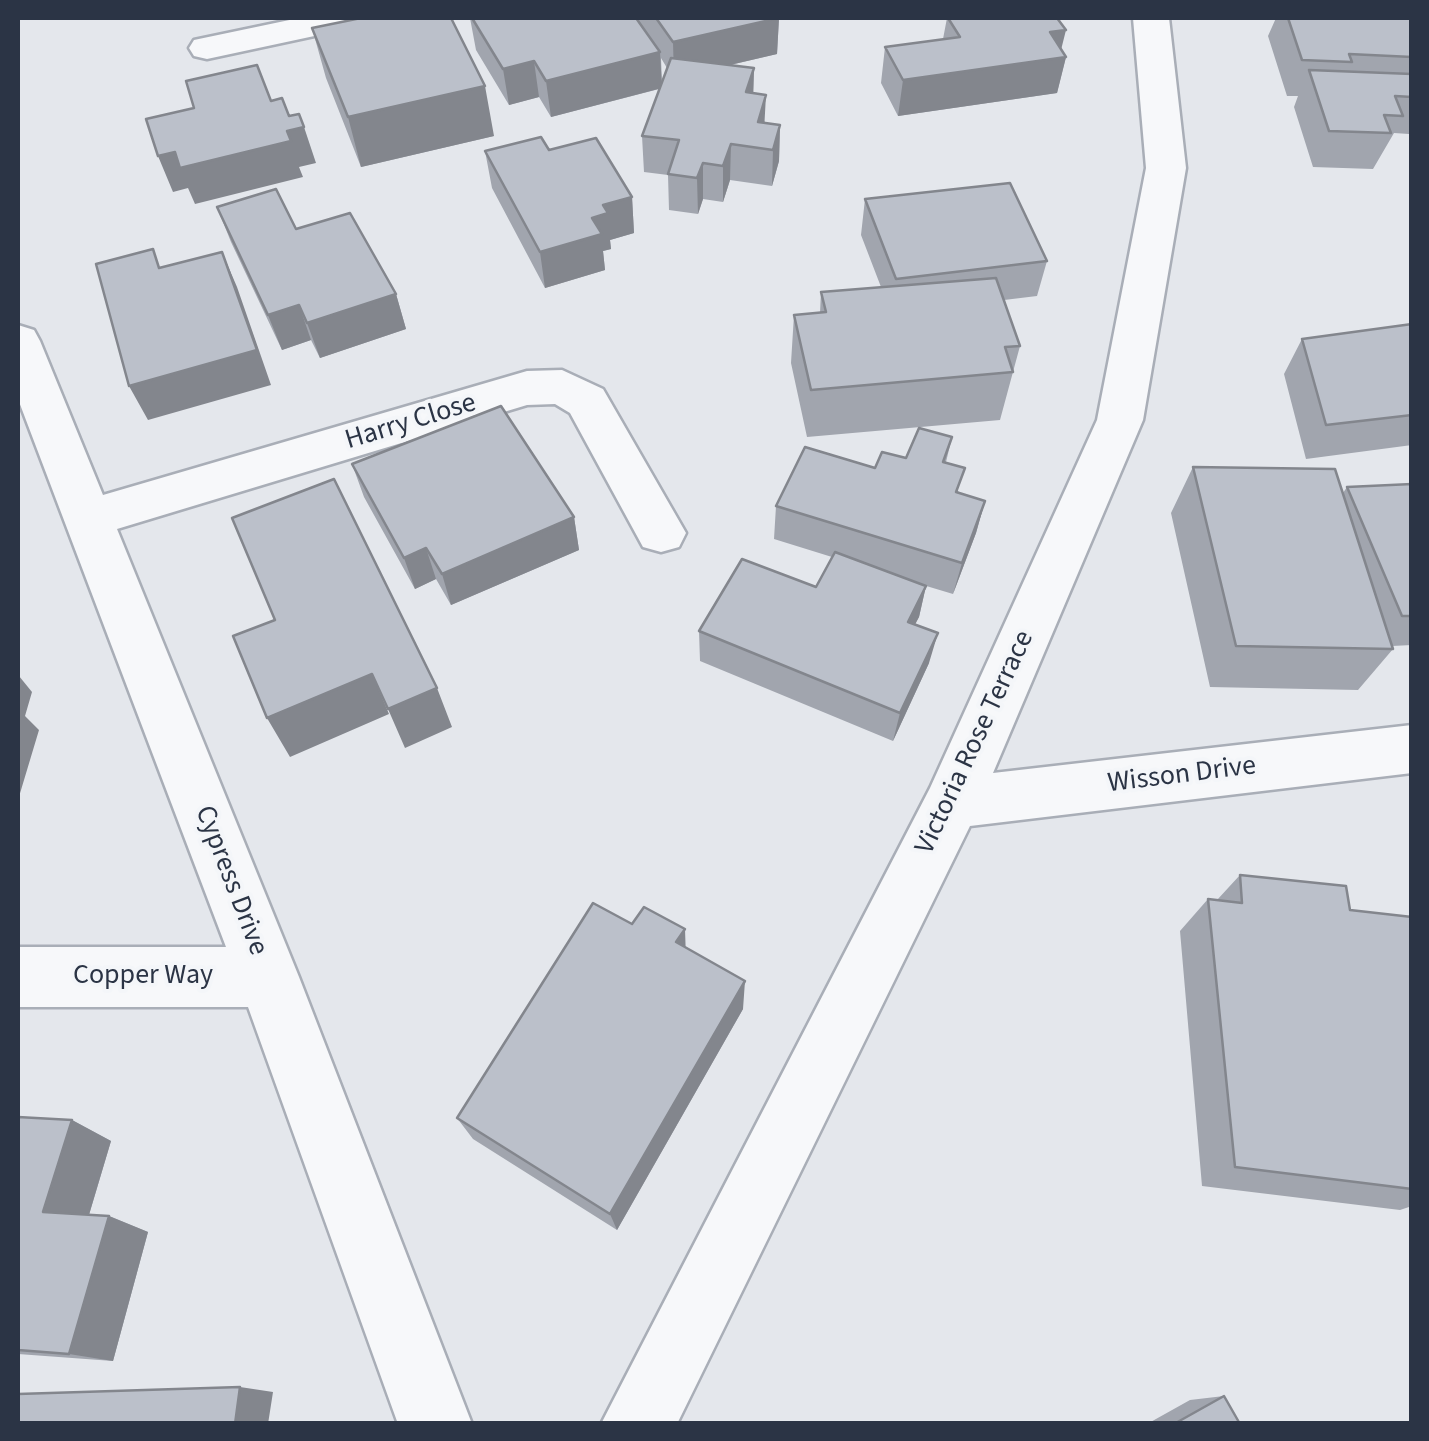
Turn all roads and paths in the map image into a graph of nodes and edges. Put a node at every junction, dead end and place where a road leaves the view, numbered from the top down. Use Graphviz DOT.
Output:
graph roads {
  1 [pos="348,18"];
  2 [pos="1151,18"];
  3 [pos="208,48"];
  4 [pos="18,345"];
  5 [pos="88,519"];
  6 [pos="661,533"];
  7 [pos="1412,749"];
  8 [pos="952,804"];
  9 [pos="18,977"];
  10 [pos="268,977"];
  11 [pos="435,1424"];
  12 [pos="638,1424"];
  1 -- 3 [label="street"];
  2 -- 8 [label="street, Victoria Rose Terrace"];
  4 -- 5 [label="street, Cypress Drive"];
  5 -- 6 [label="street, Harry Close"];
  5 -- 10 [label="street, Cypress Drive"];
  7 -- 8 [label="street, Wisson Drive"];
  8 -- 12 [label="street, Victoria Rose Terrace"];
  9 -- 10 [label="street, Copper Way"];
  10 -- 11 [label="street, Cypress Drive"];
}
